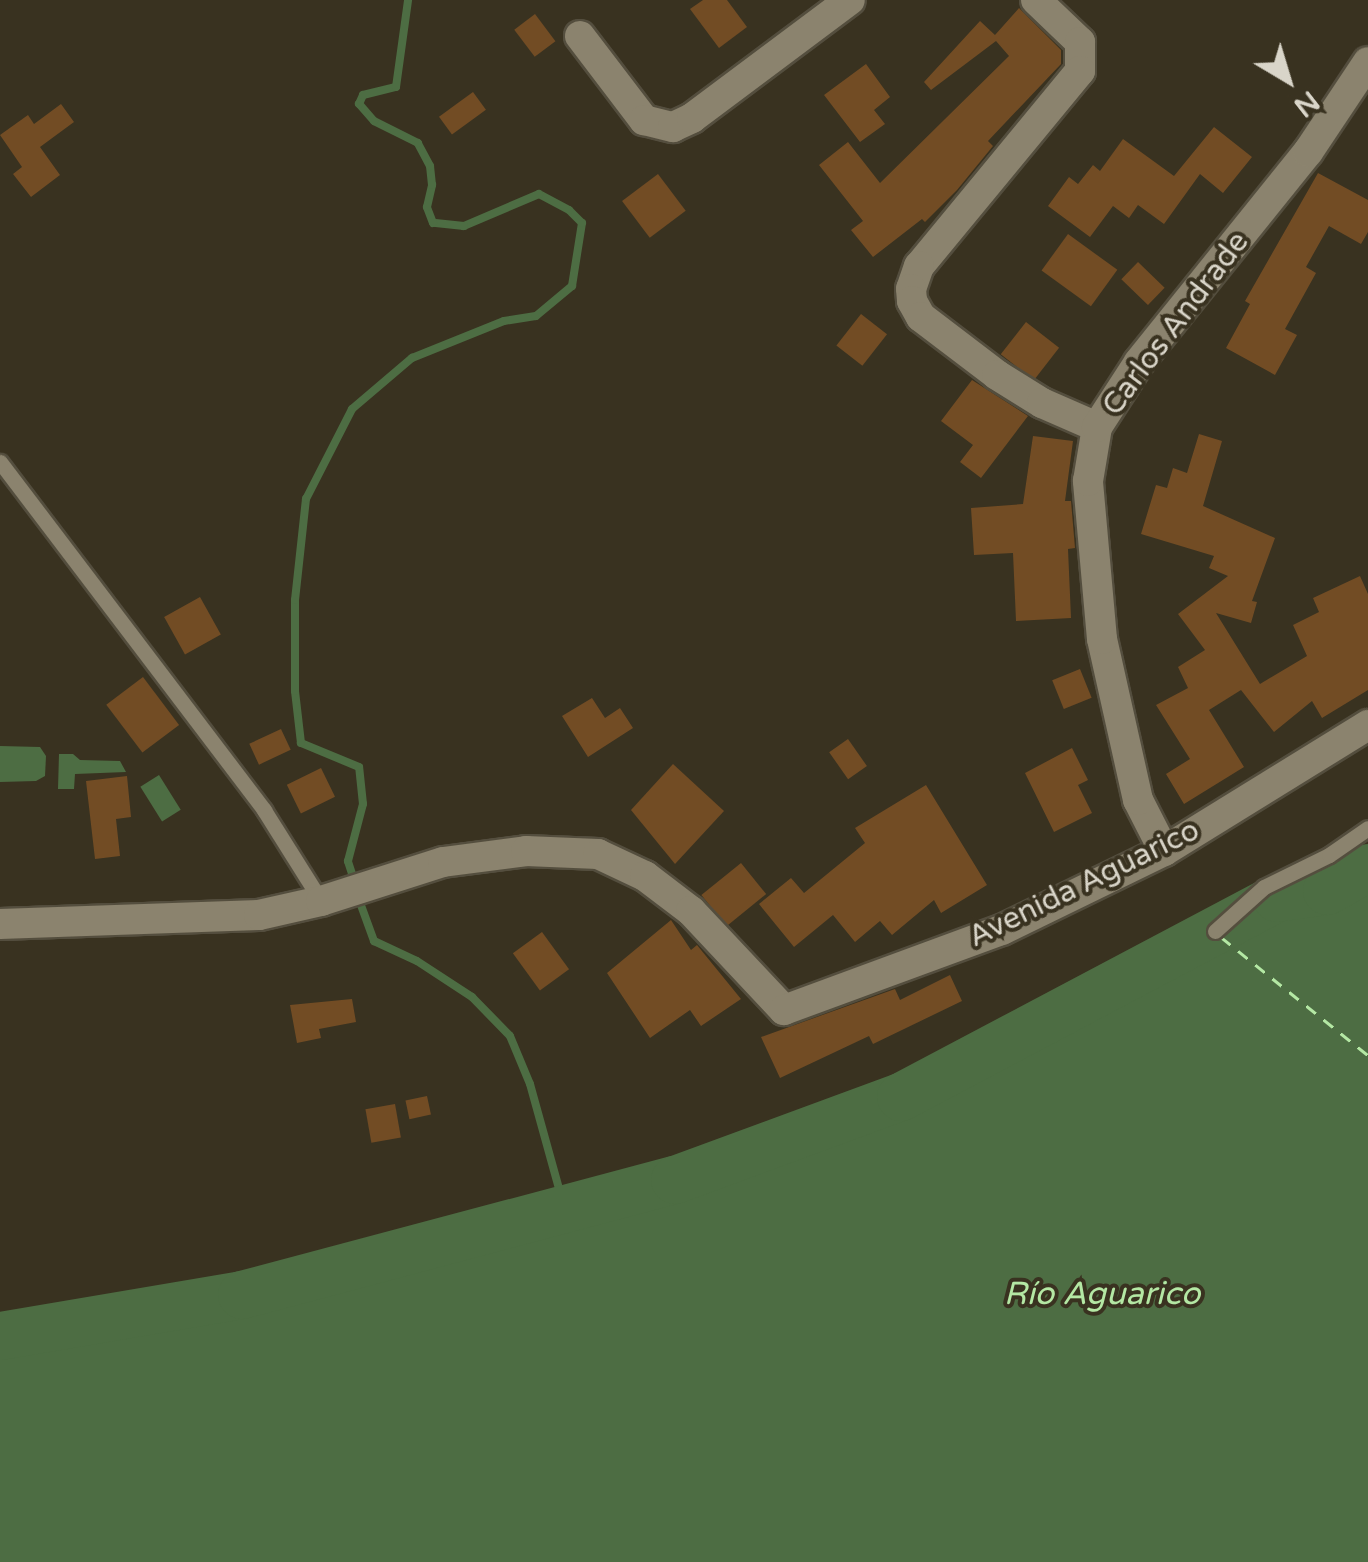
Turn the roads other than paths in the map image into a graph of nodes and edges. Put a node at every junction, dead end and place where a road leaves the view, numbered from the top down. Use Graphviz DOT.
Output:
graph roads {
  1 [pos="850,0"];
  2 [pos="1036,0"];
  3 [pos="580,36"];
  4 [pos="1368,62"];
  5 [pos="1097,426"];
  6 [pos="0,462"];
  7 [pos="1368,725"];
  8 [pos="1368,828"];
  9 [pos="1164,850"];
  10 [pos="321,901"];
  11 [pos="0,924"];
  12 [pos="1215,931"];
  1 -- 3 [label="street"];
  2 -- 5 [label="street"];
  4 -- 5 [label="street, Carlos Andrade"];
  5 -- 9 [label="street, Carlos Andrade"];
  6 -- 10 [label="lane"];
  7 -- 9 [label="street, Avenida Aguarico"];
  8 -- 12 [label="lane"];
  9 -- 10 [label="street, Avenida Aguarico"];
  10 -- 11 [label="street"];
}
